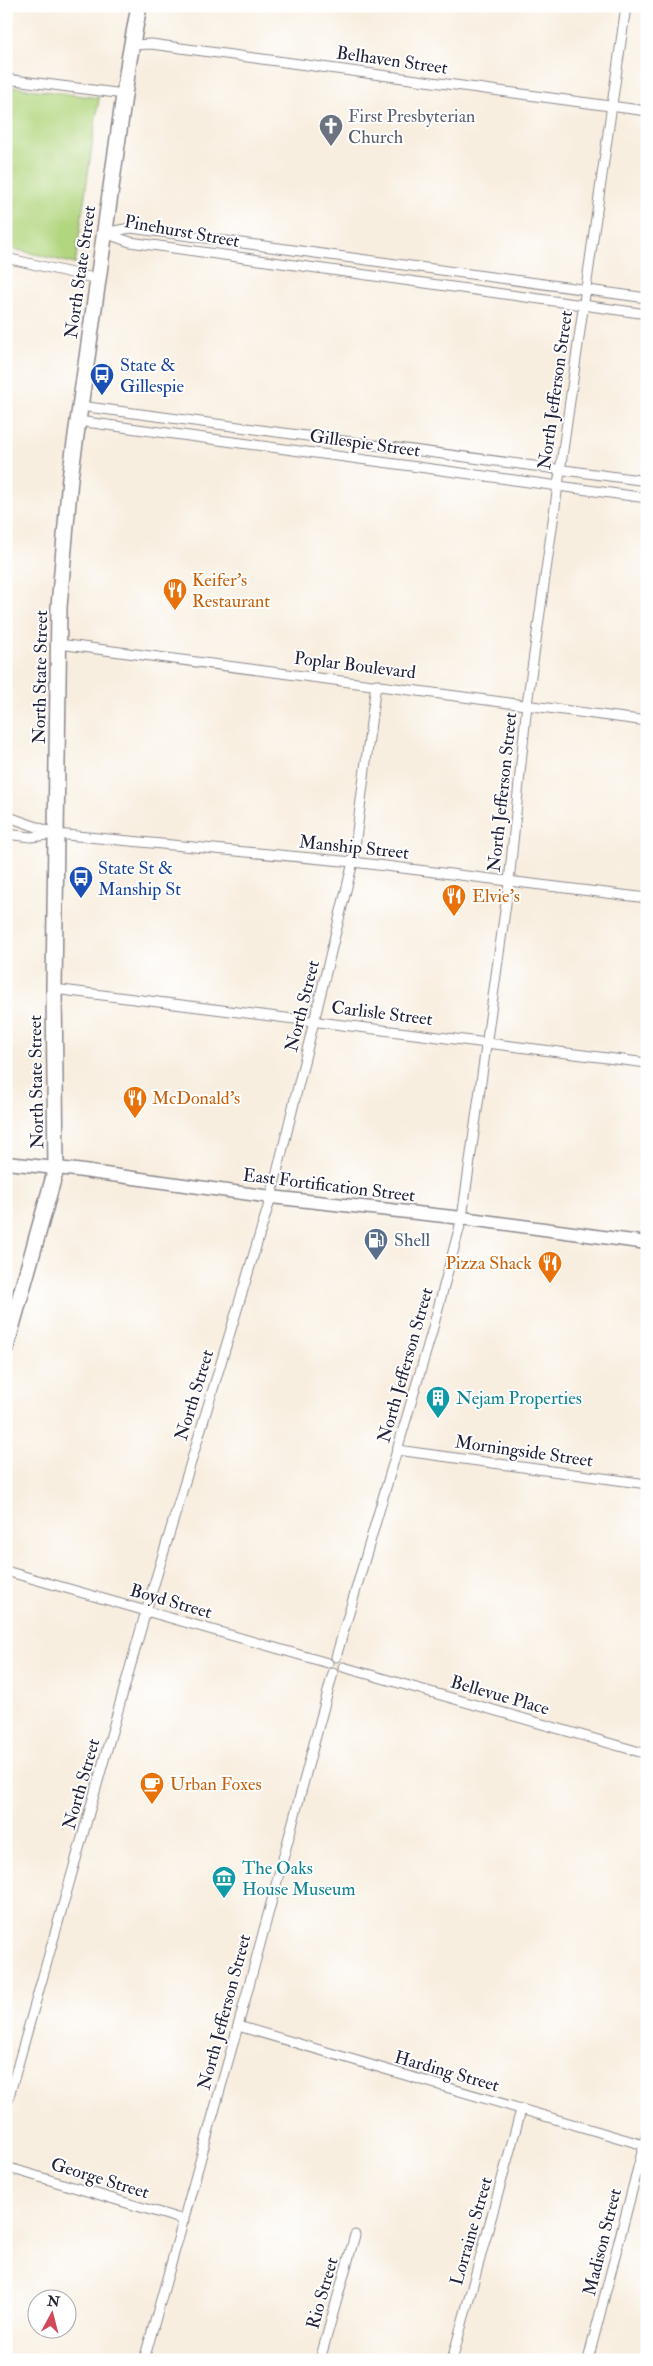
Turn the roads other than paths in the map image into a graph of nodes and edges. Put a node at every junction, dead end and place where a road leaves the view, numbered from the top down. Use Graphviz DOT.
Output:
graph roads {
  1 [pos="139,6"];
  2 [pos="626,6"];
  3 [pos="133,44"];
  4 [pos="6,79"];
  5 [pos="124,94"];
  6 [pos="612,106"];
  7 [pos="647,111"];
  8 [pos="105,233"];
  9 [pos="6,258"];
  10 [pos="412,266"];
  11 [pos="502,278"];
  12 [pos="98,279"];
  13 [pos="411,281"];
  14 [pos="586,290"];
  15 [pos="501,294"];
  16 [pos="647,298"];
  17 [pos="583,306"];
  18 [pos="647,314"];
  19 [pos="79,414"];
  20 [pos="561,470"];
  21 [pos="647,481"];
  22 [pos="559,486"];
  23 [pos="647,498"];
  24 [pos="59,644"];
  25 [pos="376,684"];
  26 [pos="527,704"];
  27 [pos="647,721"];
  28 [pos="6,816"];
  29 [pos="6,834"];
  30 [pos="56,834"];
  31 [pos="352,862"];
  32 [pos="509,882"];
  33 [pos="647,898"];
  34 [pos="54,989"];
  35 [pos="316,1021"];
  36 [pos="487,1043"];
  37 [pos="647,1063"];
  38 [pos="6,1163"];
  39 [pos="56,1169"];
  40 [pos="271,1197"];
  41 [pos="462,1218"];
  42 [pos="647,1243"];
  43 [pos="6,1347"];
  44 [pos="397,1450"];
  45 [pos="647,1484"];
  46 [pos="6,1571"];
  47 [pos="146,1611"];
  48 [pos="336,1657"];
  49 [pos="328,1663"];
  50 [pos="343,1667"];
  51 [pos="333,1672"];
  52 [pos="647,1754"];
  53 [pos="238,2026"];
  54 [pos="6,2107"];
  55 [pos="521,2110"];
  56 [pos="647,2133"];
  57 [pos="645,2145"];
  58 [pos="6,2167"];
  59 [pos="184,2220"];
  60 [pos="355,2235"];
  61 [pos="144,2360"];
  62 [pos="320,2360"];
  63 [pos="452,2360"];
  64 [pos="588,2360"];
  1 -- 3 [label="main road, North State Street"];
  2 -- 6 [label="street, North Jefferson Street"];
  3 -- 5 [label="main road, North State Street"];
  3 -- 6 [label="street, Belhaven Street"];
  4 -- 5 [label="street"];
  5 -- 8 [label="main road, North State Street"];
  6 -- 7 [label="street, Belhaven Street"];
  6 -- 14 [label="street, North Jefferson Street"];
  8 -- 10 [label="street, Pinehurst Street"];
  8 -- 12 [label="main road, North State Street"];
  8 -- 13 [label="street, Pinehurst Street"];
  9 -- 12 [label="street"];
  10 -- 11 [label="street, Pinehurst Street"];
  10 -- 13 [label="street"];
  11 -- 14 [label="street, Pinehurst Street"];
  11 -- 15 [label="street"];
  12 -- 19 [label="main road, North State Street"];
  13 -- 15 [label="street, Pinehurst Street"];
  14 -- 16 [label="street, Pinehurst Street"];
  14 -- 17 [label="street, North Jefferson Street"];
  15 -- 17 [label="street, Pinehurst Street"];
  17 -- 18 [label="street, Pinehurst Street"];
  17 -- 20 [label="street, North Jefferson Street"];
  19 -- 20 [label="street, Gillespie Street"];
  19 -- 22 [label="street, Gillespie Street"];
  19 -- 24 [label="main road, North State Street"];
  20 -- 21 [label="street, Gillespie Street"];
  20 -- 22 [label="street, North Jefferson Street"];
  22 -- 23 [label="street, Gillespie Street"];
  22 -- 26 [label="street, North Jefferson Street"];
  24 -- 25 [label="street, Poplar Boulevard"];
  24 -- 30 [label="main road, North State Street"];
  25 -- 26 [label="street, Poplar Boulevard"];
  25 -- 31 [label="street, North Street"];
  26 -- 27 [label="street, Poplar Boulevard"];
  26 -- 32 [label="street, North Jefferson Street"];
  28 -- 30 [label="street, Manship Street"];
  29 -- 30 [label="street, Manship Street"];
  30 -- 31 [label="street, Manship Street"];
  30 -- 34 [label="main road, North State Street"];
  31 -- 32 [label="street, Manship Street"];
  31 -- 35 [label="street, North Street"];
  32 -- 33 [label="street, Manship Street"];
  32 -- 36 [label="street, North Jefferson Street"];
  34 -- 35 [label="street, Carlisle Street"];
  34 -- 39 [label="main road, North State Street"];
  35 -- 36 [label="street, Carlisle Street"];
  35 -- 40 [label="street, North Street"];
  36 -- 37 [label="street, Carlisle Street"];
  36 -- 41 [label="street, North Jefferson Street"];
  38 -- 39 [label="street, East Fortification Street"];
  39 -- 40 [label="street, East Fortification Street"];
  39 -- 43 [label="main road, North State Street"];
  40 -- 41 [label="street, East Fortification Street"];
  40 -- 47 [label="street, North Street"];
  41 -- 42 [label="street, East Fortification Street"];
  41 -- 44 [label="street, North Jefferson Street"];
  44 -- 45 [label="street, Morningside Street"];
  44 -- 48 [label="street, North Jefferson Street"];
  46 -- 47 [label="street, Boyd Street"];
  47 -- 49 [label="street, Boyd Street"];
  47 -- 54 [label="street, North Street"];
  48 -- 49 [label="street"];
  48 -- 50 [label="street"];
  49 -- 51 [label="street"];
  50 -- 51 [label="street"];
  50 -- 52 [label="street, Bellevue Place"];
  51 -- 53 [label="street, North Jefferson Street"];
  53 -- 55 [label="street, Harding Street"];
  53 -- 59 [label="street, North Jefferson Street"];
  55 -- 57 [label="street, Harding Street"];
  55 -- 63 [label="street, Lorraine Street"];
  56 -- 57 [label="street, Madison Street"];
  57 -- 64 [label="street, Madison Street"];
  58 -- 59 [label="street, George Street"];
  59 -- 61 [label="street, North Jefferson Street"];
  60 -- 62 [label="street, Rio Street"];
}
